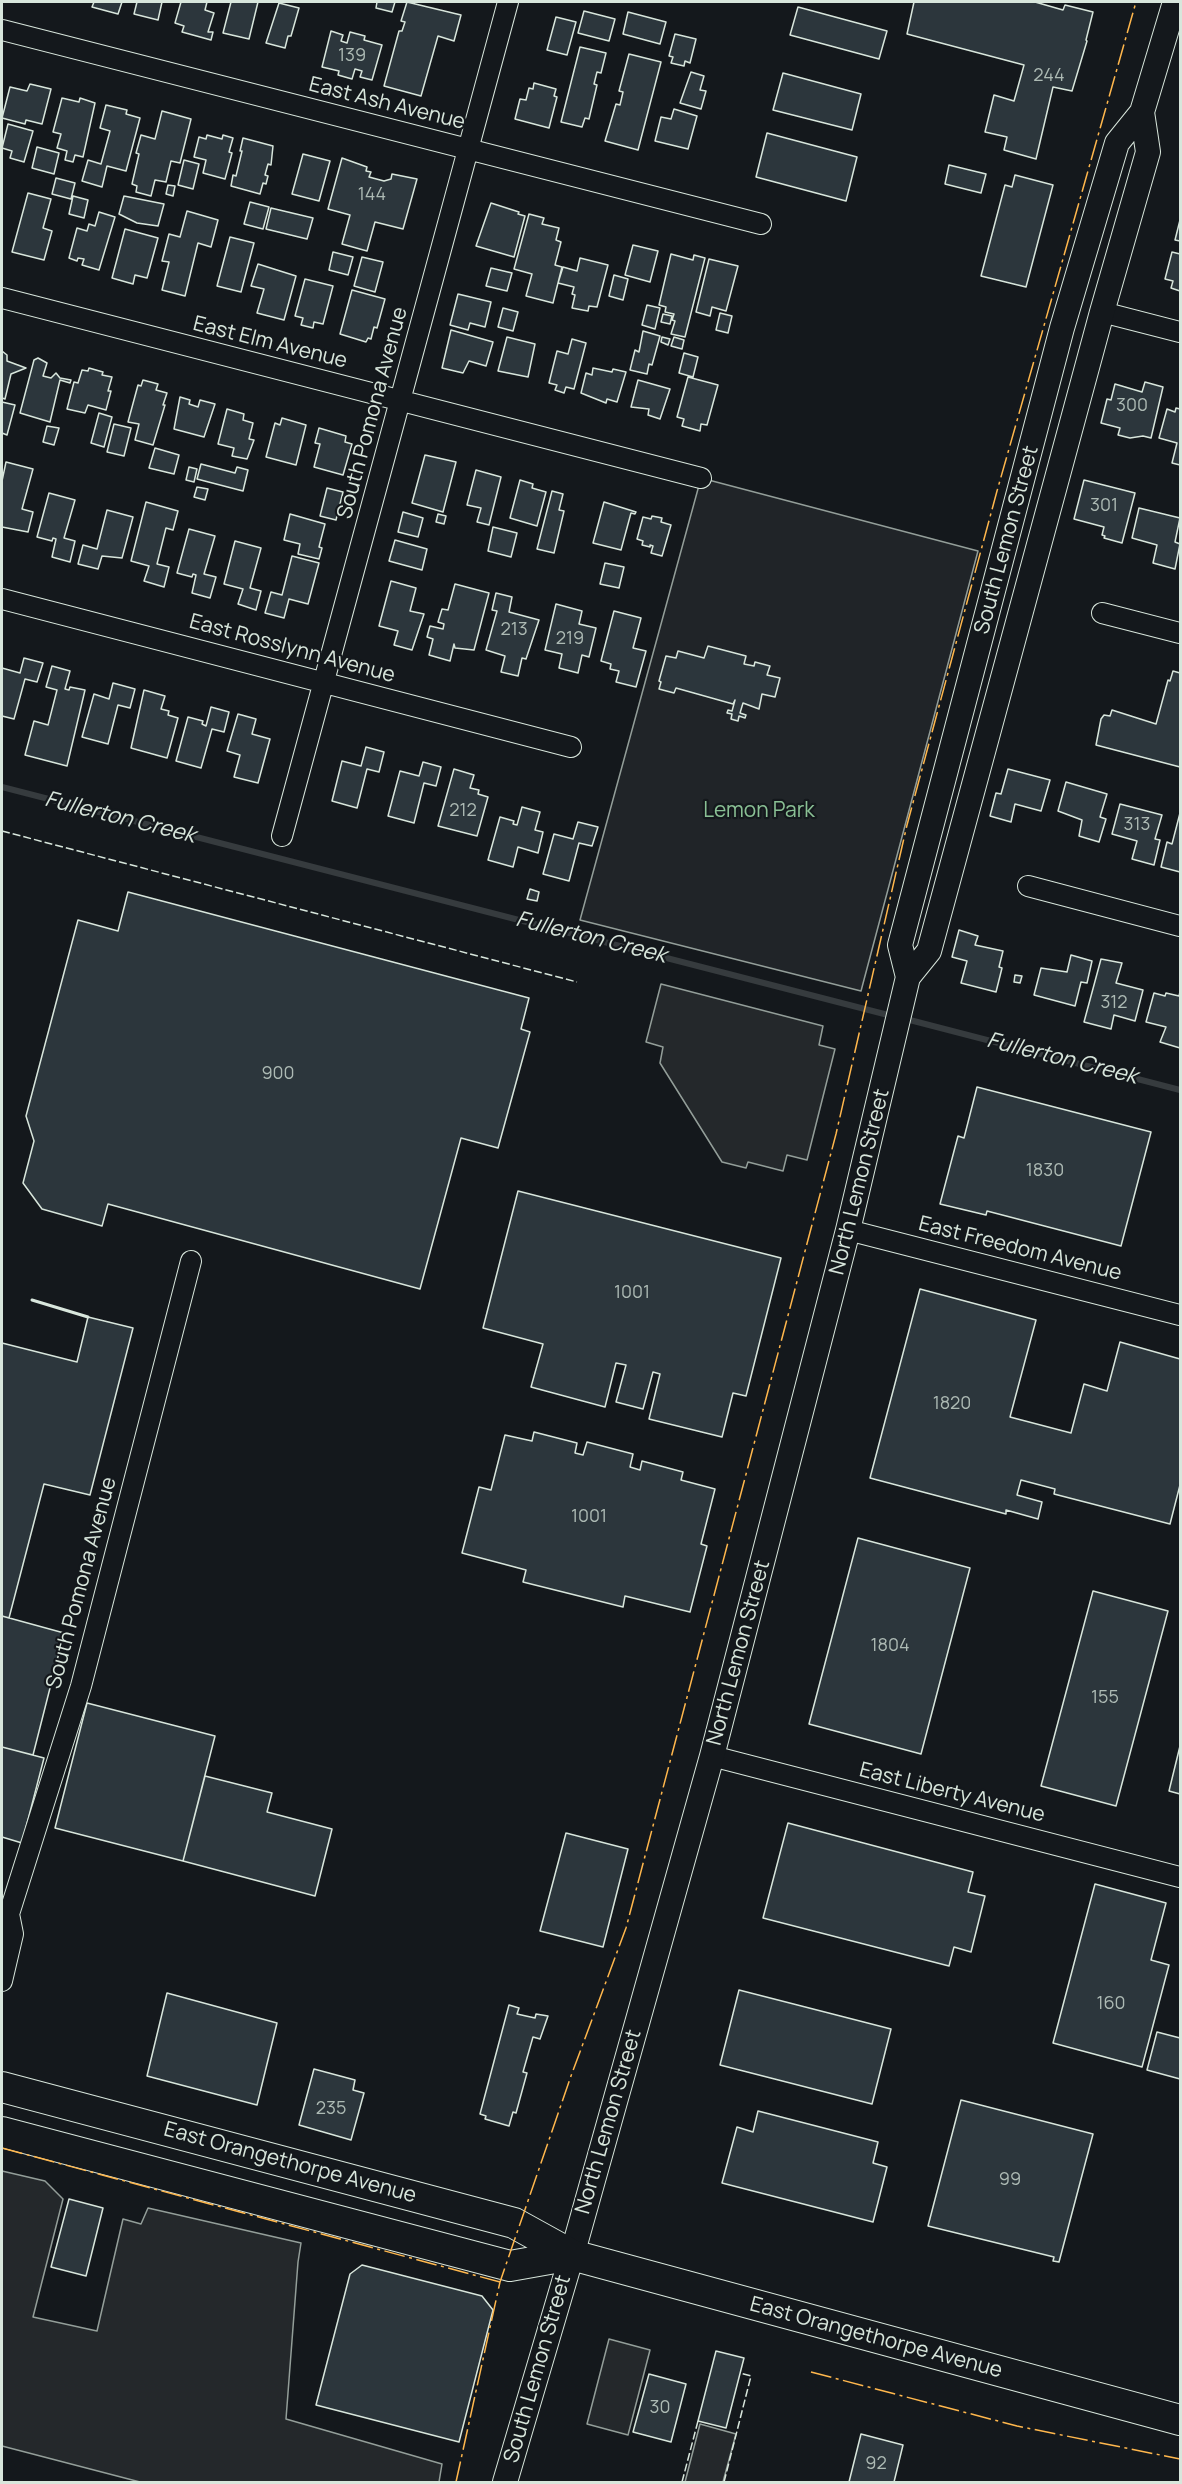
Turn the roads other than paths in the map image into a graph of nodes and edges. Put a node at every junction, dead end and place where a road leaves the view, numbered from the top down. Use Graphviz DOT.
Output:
graph roads {
  1 [pos="508,2"];
  2 [pos="1175,2"];
  3 [pos="2,30"];
  4 [pos="1142,112"];
  5 [pos="468,149"];
  6 [pos="761,224"];
  7 [pos="2,298"];
  8 [pos="1102,312"];
  9 [pos="1180,332"];
  10 [pos="401,401"];
  11 [pos="701,478"];
  12 [pos="2,599"];
  13 [pos="1102,613"];
  14 [pos="1180,633"];
  15 [pos="325,682"];
  16 [pos="571,747"];
  17 [pos="282,836"];
  18 [pos="1029,886"];
  19 [pos="1180,926"];
  20 [pos="906,988"];
  21 [pos="893,1048"];
  22 [pos="848,1230"];
  23 [pos="191,1261"];
  24 [pos="1180,1315"];
  25 [pos="712,1756"];
  26 [pos="1180,1877"];
  27 [pos="5,1916"];
  28 [pos="2,1982"];
  29 [pos="2,2086"];
  30 [pos="2,2132"];
  31 [pos="572,2255"];
  32 [pos="1180,2420"];
  33 [pos="505,2482"];
  1 -- 5 [label="street, South Pomona Avenue"];
  2 -- 4 [label="street, South Lemon Street"];
  3 -- 5 [label="street, East Ash Avenue"];
  4 -- 8 [label="street, South Lemon Street"];
  4 -- 20 [label="street, South Lemon Street"];
  5 -- 6 [label="street, East Ash Avenue"];
  5 -- 10 [label="street, South Pomona Avenue"];
  7 -- 10 [label="street, East Elm Avenue"];
  8 -- 9 [label="street"];
  8 -- 20 [label="street, South Lemon Street"];
  10 -- 11 [label="street, East Elm Avenue"];
  10 -- 15 [label="street, South Pomona Avenue"];
  12 -- 15 [label="street, East Rosslynn Avenue"];
  13 -- 14 [label="street"];
  15 -- 16 [label="street, East Rosslynn Avenue"];
  15 -- 17 [label="street, South Pomona Avenue"];
  18 -- 19 [label="street"];
  20 -- 21 [label="street, South Lemon Street"];
  21 -- 22 [label="street, North Lemon Street"];
  22 -- 24 [label="street, East Freedom Avenue"];
  22 -- 25 [label="street, North Lemon Street"];
  23 -- 27 [label="street, South Pomona Avenue"];
  25 -- 26 [label="street, East Liberty Avenue"];
  25 -- 31 [label="street, North Lemon Street"];
  27 -- 28 [label="street, South Pomona Avenue"];
  29 -- 31 [label="main road, East Orangethorpe Avenue"];
  30 -- 31 [label="main road, East Orangethorpe Avenue"];
  31 -- 32 [label="main road, East Orangethorpe Avenue"];
  31 -- 33 [label="street, South Lemon Street"];
}
